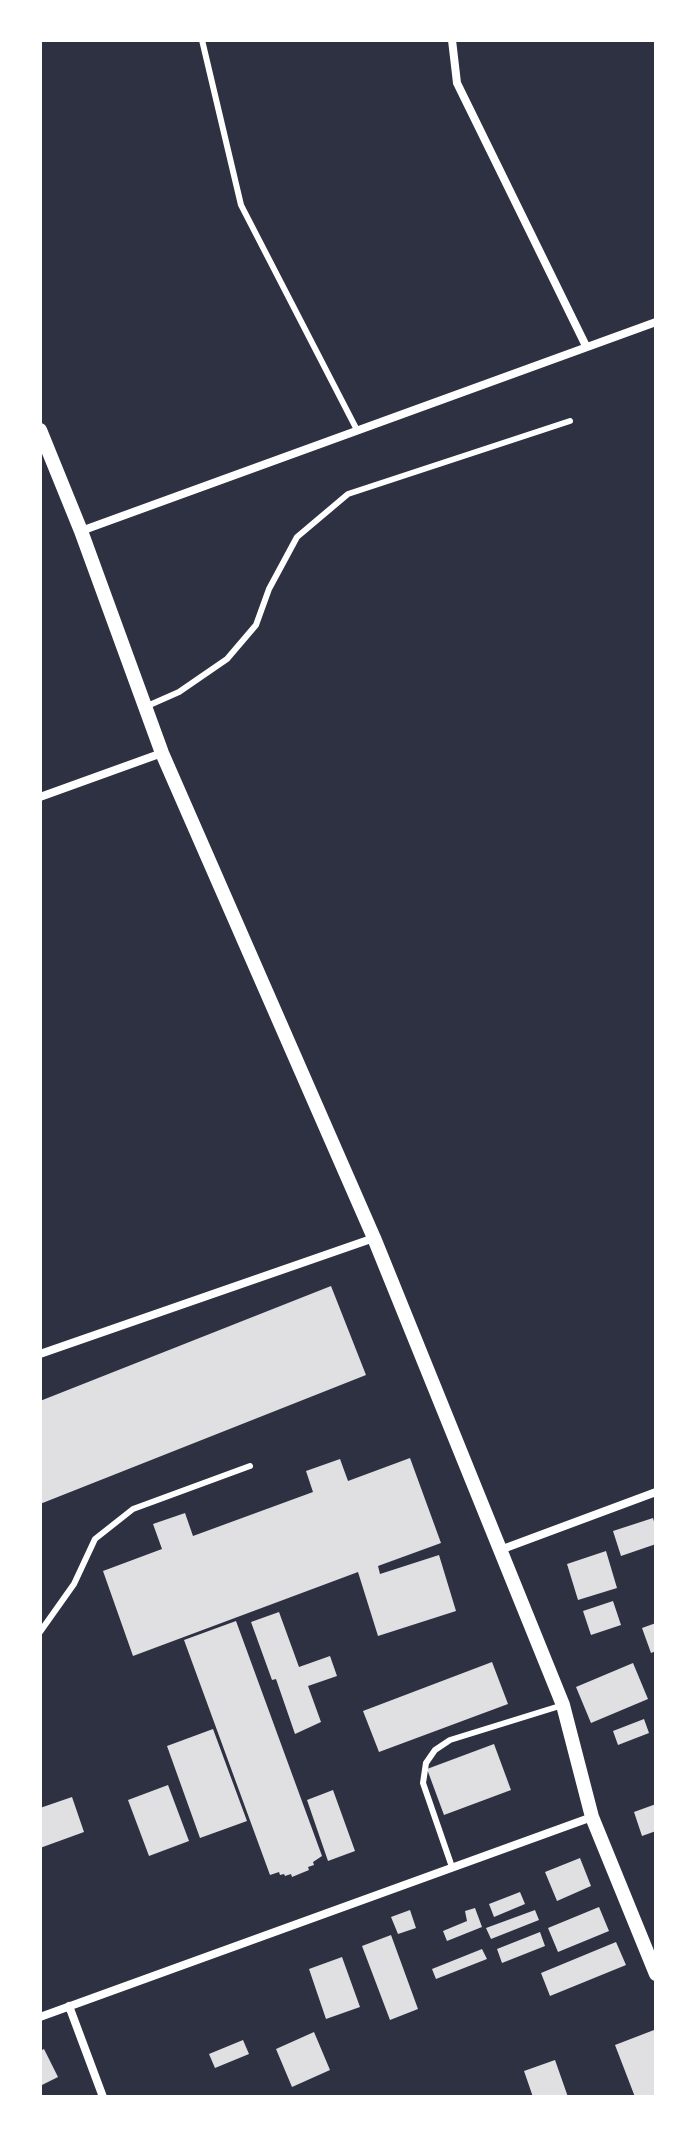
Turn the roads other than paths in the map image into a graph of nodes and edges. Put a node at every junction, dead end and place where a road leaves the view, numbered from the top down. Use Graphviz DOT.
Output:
graph roads {
  1 [pos="202,40"];
  2 [pos="452,40"];
  3 [pos="656,322"];
  4 [pos="586,346"];
  5 [pos="570,421"];
  6 [pos="40,430"];
  7 [pos="357,430"];
  8 [pos="81,531"];
  9 [pos="145,707"];
  10 [pos="162,753"];
  11 [pos="40,797"];
  12 [pos="374,1238"];
  13 [pos="40,1354"];
  14 [pos="250,1466"];
  15 [pos="656,1492"];
  16 [pos="500,1550"];
  17 [pos="40,1632"];
  18 [pos="563,1705"];
  19 [pos="592,1817"];
  20 [pos="452,1867"];
  21 [pos="656,1974"];
  22 [pos="69,2006"];
  23 [pos="40,2017"];
  24 [pos="103,2097"];
  1 -- 7 [label="lane"];
  2 -- 4 [label="street"];
  3 -- 4 [label="street"];
  4 -- 7 [label="street"];
  5 -- 9 [label="lane"];
  6 -- 8 [label="street"];
  7 -- 8 [label="street"];
  8 -- 9 [label="street"];
  9 -- 10 [label="street"];
  10 -- 11 [label="street"];
  10 -- 12 [label="street"];
  12 -- 13 [label="street"];
  12 -- 16 [label="street"];
  14 -- 17 [label="lane"];
  15 -- 16 [label="street"];
  16 -- 18 [label="street"];
  18 -- 19 [label="street"];
  18 -- 20 [label="lane"];
  19 -- 20 [label="street"];
  19 -- 21 [label="street"];
  20 -- 22 [label="street"];
  22 -- 23 [label="street"];
  22 -- 24 [label="street"];
}
